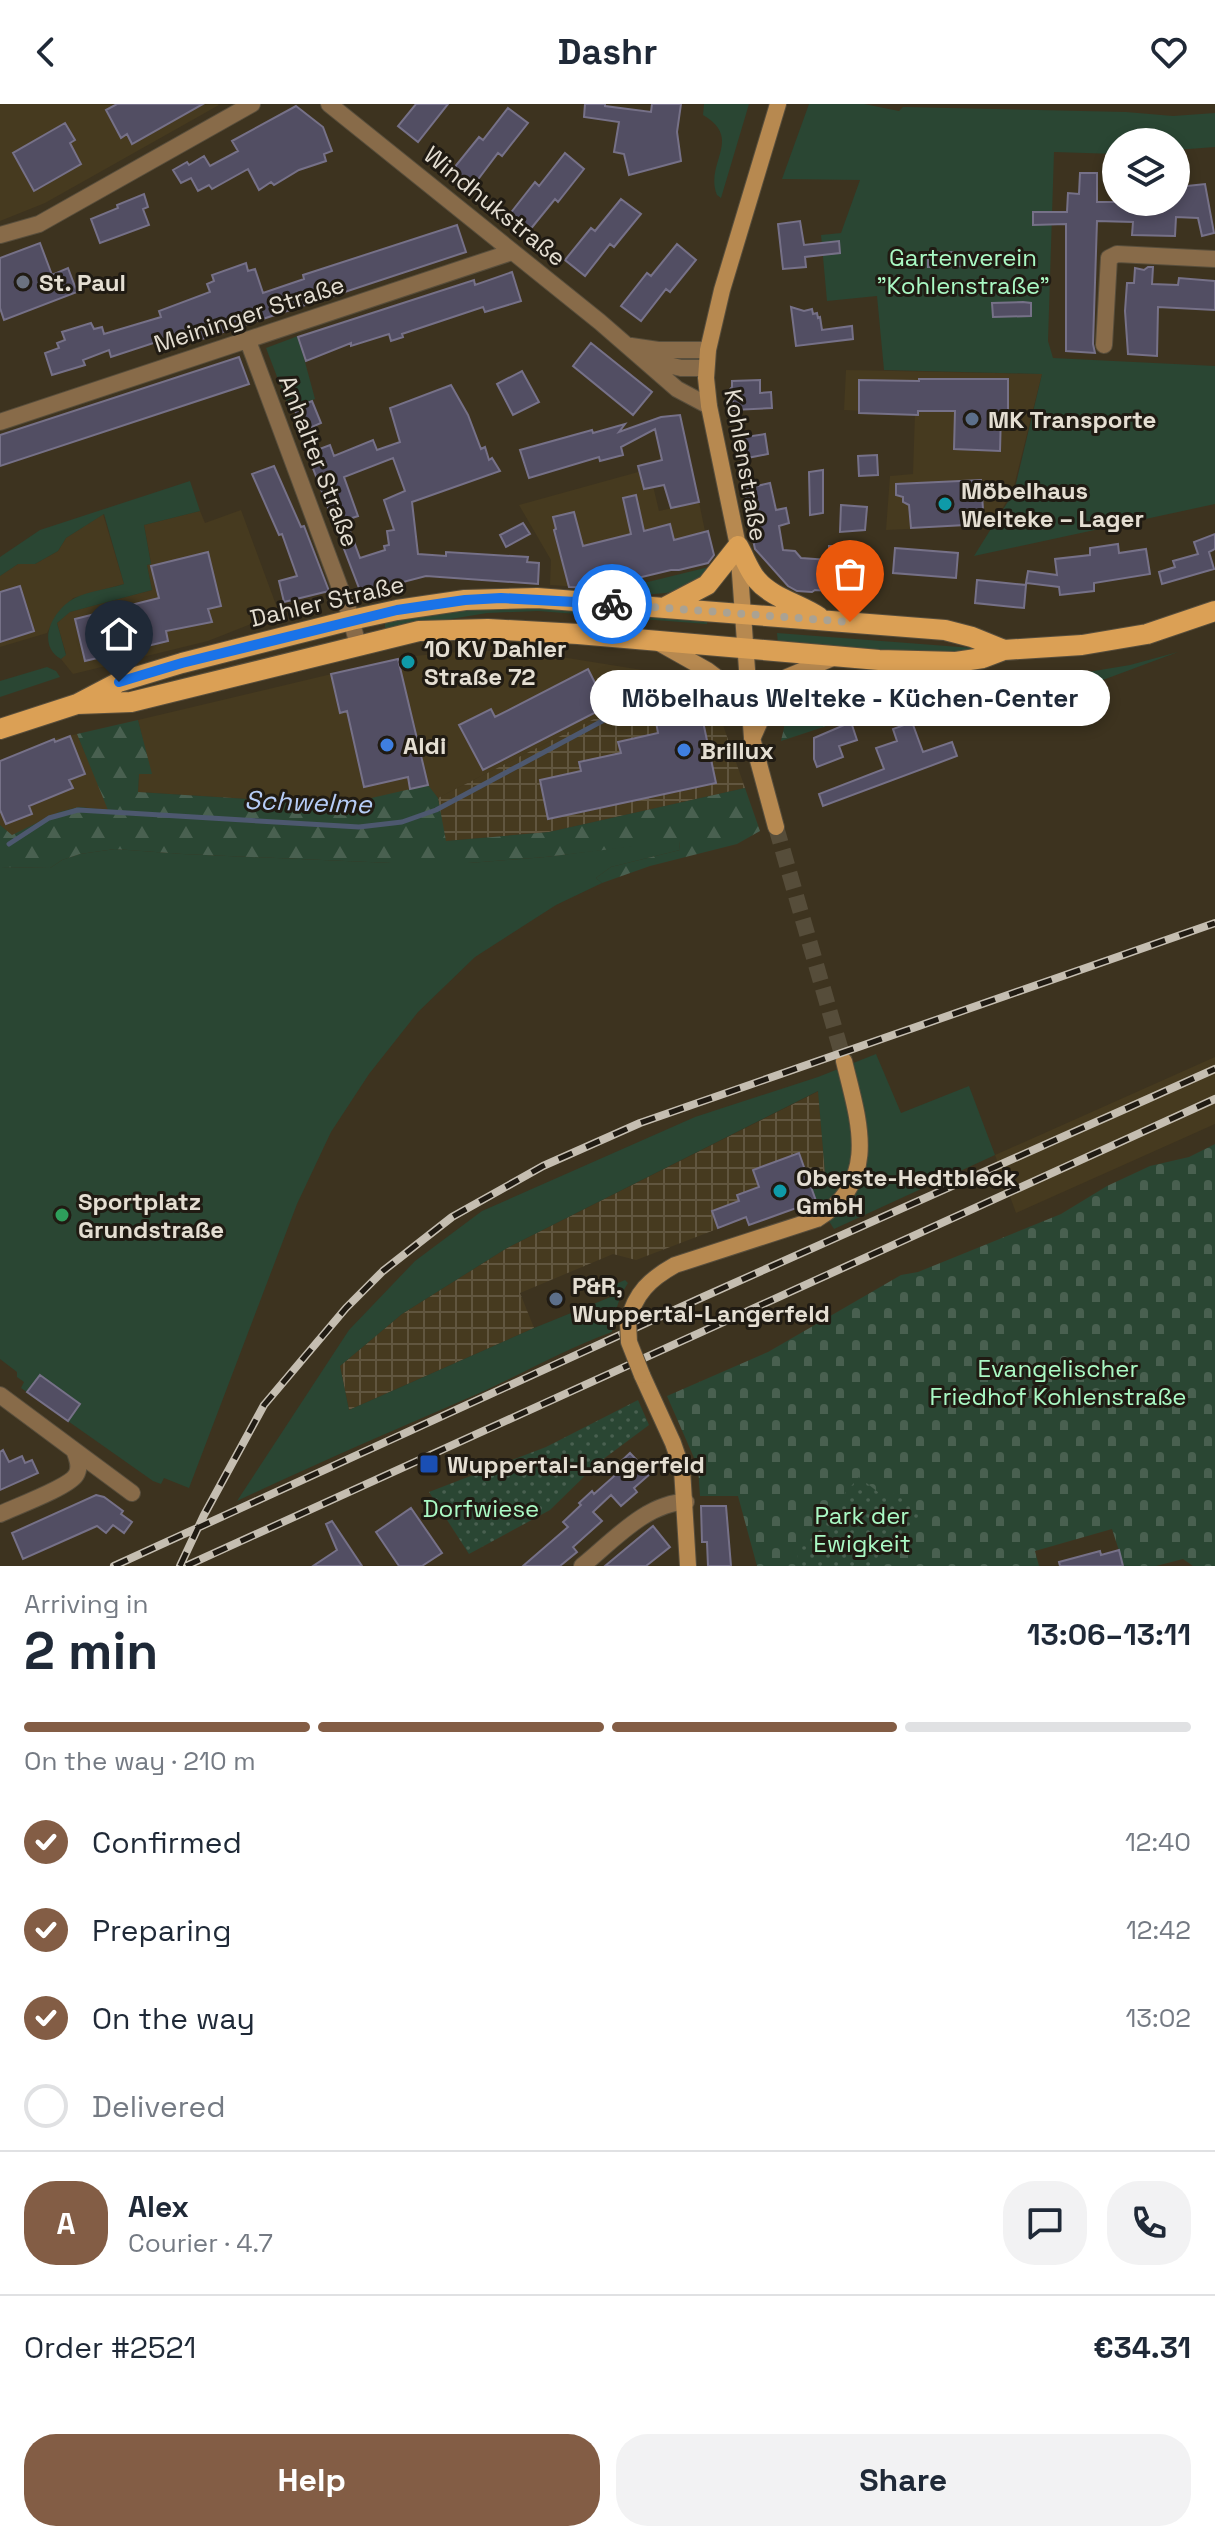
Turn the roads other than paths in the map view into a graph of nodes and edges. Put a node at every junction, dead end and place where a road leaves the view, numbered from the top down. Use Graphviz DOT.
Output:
graph roads {
  1 [pos="252,104"];
  2 [pos="329,104"];
  3 [pos="778,104"];
  4 [pos="0,235"];
  5 [pos="512,252"];
  6 [pos="1215,259"];
  7 [pos="248,341"];
  8 [pos="1104,345"];
  9 [pos="629,346"];
  10 [pos="708,350"];
  11 [pos="647,360"];
  12 [pos="706,368"];
  13 [pos="709,406"];
  14 [pos="0,422"];
  15 [pos="738,546"];
  16 [pos="663,608"];
  17 [pos="1215,611"];
  18 [pos="742,614"];
  19 [pos="351,620"];
  20 [pos="825,620"];
  21 [pos="654,640"];
  22 [pos="358,645"];
  23 [pos="745,647"];
  24 [pos="1004,650"];
  25 [pos="838,656"];
  26 [pos="748,701"];
  27 [pos="77,704"];
  28 [pos="0,729"];
  29 [pos="752,738"];
  30 [pos="776,827"];
  31 [pos="844,1061"];
  32 [pos="0,1395"];
  33 [pos="74,1450"];
  34 [pos="132,1493"];
  35 [pos="686,1502"];
  36 [pos="0,1514"];
  37 [pos="582,1566"];
  38 [pos="688,1566"];
  1 -- 4 [label="street"];
  2 -- 5 [label="street, Windhukstraße"];
  3 -- 10 [label="street, Kohlenstraße"];
  5 -- 7 [label="street, Meininger Straße"];
  5 -- 9 [label="street, Windhukstraße"];
  6 -- 8 [label="street"];
  7 -- 14 [label="street, Meininger Straße"];
  7 -- 19 [label="street, Anhalter Straße"];
  9 -- 10 [label="street"];
  9 -- 11 [label="street, Windhukstraße"];
  10 -- 12 [label="street, Kohlenstraße"];
  11 -- 12 [label="street, Windhukstraße"];
  11 -- 13 [label="street, Windhukstraße"];
  12 -- 13 [label="street, Kohlenstraße"];
  13 -- 15 [label="street, Kohlenstraße"];
  15 -- 16 [label="main road"];
  15 -- 18 [label="street, Kohlenstraße"];
  15 -- 20 [label="main road"];
  16 -- 18 [label="main road, Dahler Straße"];
  16 -- 19 [label="main road, Dahler Straße"];
  17 -- 24 [label="main road"];
  18 -- 20 [label="main road, Dahler Straße"];
  18 -- 23 [label="street, Kohlenstraße"];
  19 -- 22 [label="street, Anhalter Straße"];
  19 -- 27 [label="main road, Dahler Straße"];
  20 -- 24 [label="main road, Dahler Straße"];
  21 -- 22 [label="main road, Dahler Straße"];
  21 -- 23 [label="main road, Dahler Straße"];
  21 -- 26 [label="street"];
  22 -- 27 [label="main road, Dahler Straße"];
  23 -- 25 [label="main road, Dahler Straße"];
  23 -- 26 [label="street, Kohlenstraße"];
  24 -- 25 [label="main road, Dahler Straße"];
  25 -- 29 [label="street"];
  26 -- 29 [label="street, Kohlenstraße"];
  27 -- 28 [label="main road, Dahler Straße"];
  29 -- 30 [label="street, Kohlenstraße"];
  31 -- 35 [label="street, bridge"];
  32 -- 33 [label="street"];
  33 -- 34 [label="street"];
  33 -- 36 [label="street"];
  35 -- 37 [label="street"];
  35 -- 38 [label="street"];
}
